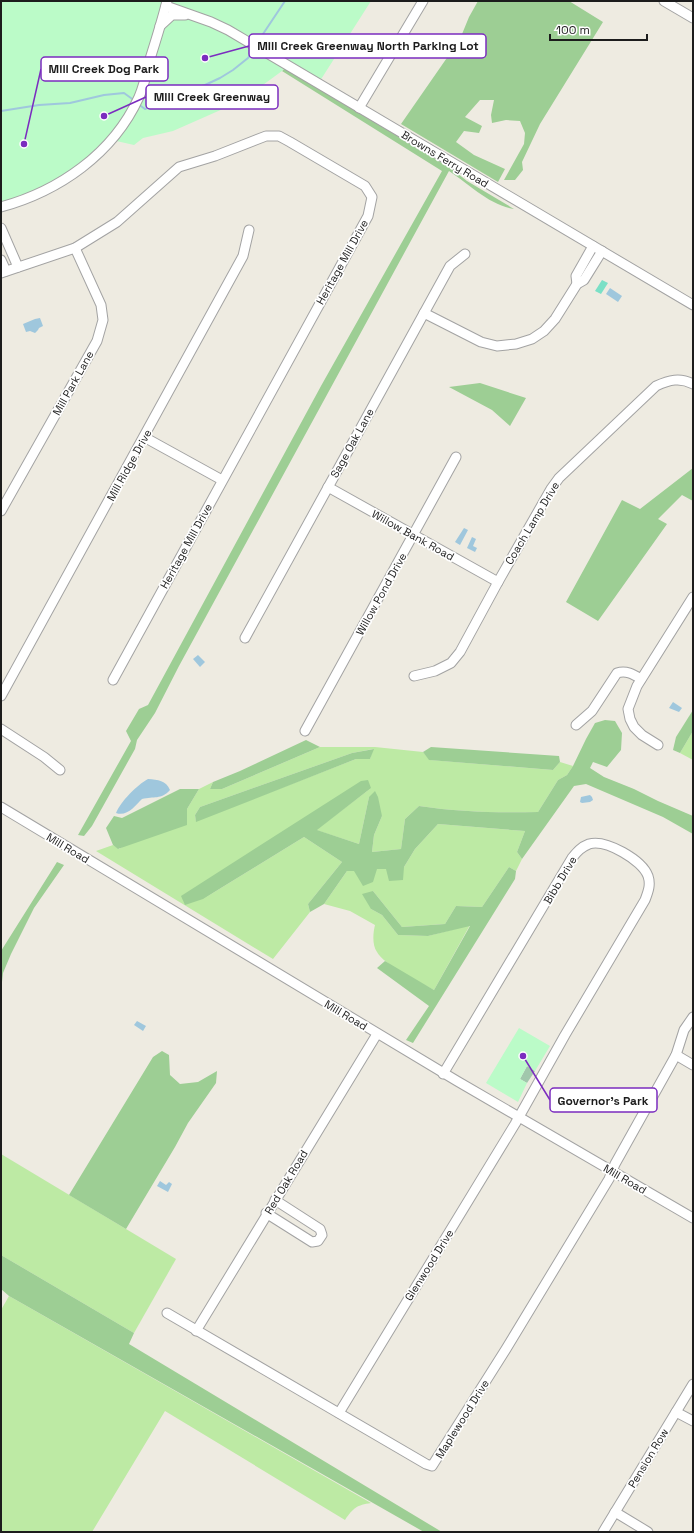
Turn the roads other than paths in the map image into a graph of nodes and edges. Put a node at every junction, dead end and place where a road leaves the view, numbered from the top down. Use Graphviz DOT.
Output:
graph roads {
  1 [pos="176,1"];
  2 [pos="423,1"];
  3 [pos="664,1"];
  4 [pos="167,3"];
  5 [pos="194,16"];
  6 [pos="693,18"];
  7 [pos="160,27"];
  8 [pos="358,108"];
  9 [pos="1,207"];
  10 [pos="1,228"];
  11 [pos="249,230"];
  12 [pos="593,246"];
  13 [pos="75,248"];
  14 [pos="602,252"];
  15 [pos="465,254"];
  16 [pos="1,260"];
  17 [pos="18,267"];
  18 [pos="3,272"];
  19 [pos="577,284"];
  20 [pos="693,305"];
  21 [pos="424,313"];
  22 [pos="693,384"];
  23 [pos="144,437"];
  24 [pos="456,458"];
  25 [pos="222,480"];
  26 [pos="328,487"];
  27 [pos="1,511"];
  28 [pos="413,535"];
  29 [pos="498,582"];
  30 [pos="693,597"];
  31 [pos="245,638"];
  32 [pos="414,676"];
  33 [pos="641,679"];
  34 [pos="113,680"];
  35 [pos="1,696"];
  36 [pos="576,724"];
  37 [pos="1,729"];
  38 [pos="305,731"];
  39 [pos="658,745"];
  40 [pos="60,770"];
  41 [pos="1,807"];
  42 [pos="693,1017"];
  43 [pos="377,1034"];
  44 [pos="676,1055"];
  45 [pos="693,1065"];
  46 [pos="444,1074"];
  47 [pos="519,1117"];
  48 [pos="613,1172"];
  49 [pos="275,1200"];
  50 [pos="266,1213"];
  51 [pos="693,1218"];
  52 [pos="167,1313"];
  53 [pos="196,1331"];
  54 [pos="693,1384"];
  55 [pos="676,1412"];
  56 [pos="339,1413"];
  57 [pos="693,1421"];
  58 [pos="615,1512"];
  59 [pos="603,1532"];
  60 [pos="648,1532"];
  1 -- 5 [label="street, Browns Ferry Road"];
  2 -- 8 [label="street"];
  3 -- 6 [label="street"];
  4 -- 5 [label="street, Browns Ferry Road"];
  4 -- 7 [label="street"];
  5 -- 7 [label="street, Browns Ferry Road"];
  5 -- 8 [label="street, Browns Ferry Road"];
  7 -- 9 [label="street"];
  8 -- 12 [label="street, Browns Ferry Road"];
  10 -- 17 [label="street"];
  11 -- 23 [label="street, Mill Ridge Drive"];
  12 -- 14 [label="street, Browns Ferry Road"];
  12 -- 19 [label="street"];
  13 -- 17 [label="street, Heritage Mill Drive"];
  13 -- 25 [label="street, Heritage Mill Drive"];
  13 -- 27 [label="street, Mill Park Lane"];
  14 -- 19 [label="street"];
  14 -- 20 [label="street, Browns Ferry Road"];
  15 -- 21 [label="street, Sage Oak Lane"];
  16 -- 18 [label="street"];
  17 -- 18 [label="street, Heritage Mill Drive"];
  19 -- 21 [label="street"];
  21 -- 26 [label="street, Sage Oak Lane"];
  22 -- 29 [label="street, Coach Lamp Drive"];
  23 -- 25 [label="street"];
  23 -- 35 [label="street, Mill Ridge Drive"];
  24 -- 28 [label="street, Willow Pond Drive"];
  25 -- 34 [label="street, Heritage Mill Drive"];
  26 -- 28 [label="street, Willow Bank Road"];
  26 -- 31 [label="street, Sage Oak Lane"];
  28 -- 29 [label="street, Willow Bank Road"];
  28 -- 38 [label="street, Willow Pond Drive"];
  29 -- 32 [label="street, Coach Lamp Drive"];
  30 -- 33 [label="street"];
  33 -- 36 [label="street"];
  33 -- 39 [label="street"];
  37 -- 40 [label="street"];
  41 -- 43 [label="street, Mill Road"];
  42 -- 44 [label="street"];
  43 -- 46 [label="street, Mill Road"];
  43 -- 49 [label="street, Red Oak Road"];
  44 -- 45 [label="street"];
  44 -- 48 [label="street"];
  46 -- 47 [label="street, Mill Road"];
  46 -- 47 [label="street, Bibb Drive"];
  47 -- 48 [label="street, Mill Road"];
  47 -- 56 [label="street, Glenwood Drive"];
  48 -- 51 [label="street, Mill Road"];
  48 -- 56 [label="street, Maplewood Drive"];
  49 -- 50 [label="street, Red Oak Road"];
  49 -- 50 [label="street"];
  50 -- 53 [label="street, Red Oak Road"];
  52 -- 53 [label="street, Maplewood Drive"];
  53 -- 56 [label="street, Maplewood Drive"];
  54 -- 55 [label="street, Pension Row"];
  55 -- 57 [label="street"];
  55 -- 58 [label="street, Pension Row"];
  58 -- 59 [label="street, Pension Row"];
  58 -- 60 [label="street"];
}
